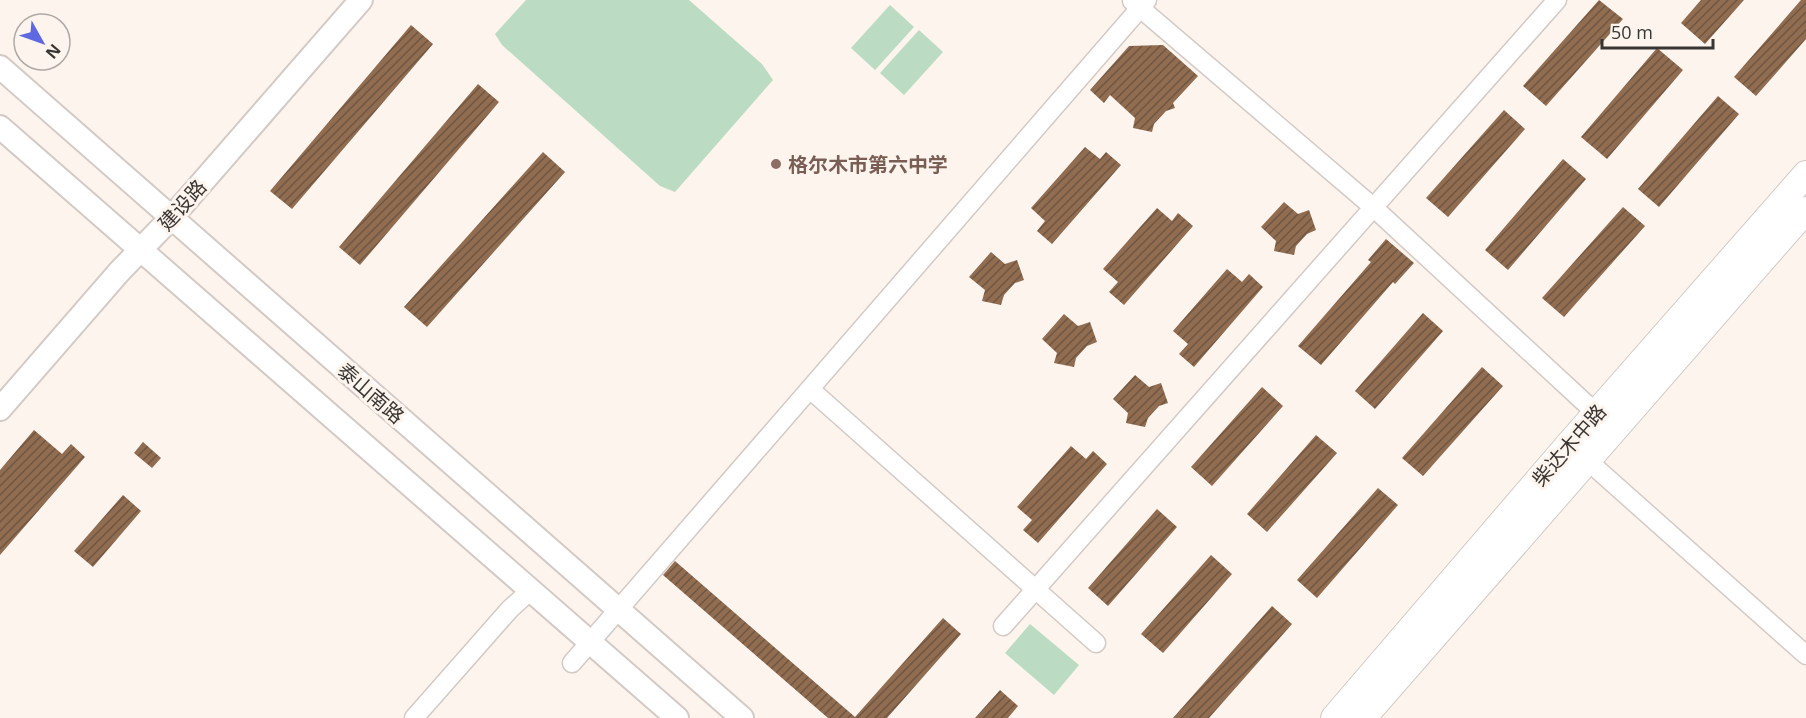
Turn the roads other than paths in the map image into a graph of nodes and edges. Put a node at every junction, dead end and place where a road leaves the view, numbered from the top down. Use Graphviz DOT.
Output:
graph roads {
  1 [pos="361,0"];
  2 [pos="1557,0"];
  3 [pos="1139,3"];
  4 [pos="0,67"];
  5 [pos="0,127"];
  6 [pos="1806,174"];
  7 [pos="1373,207"];
  8 [pos="1806,210"];
  9 [pos="172,217"];
  10 [pos="139,251"];
  11 [pos="811,390"];
  12 [pos="0,409"];
  13 [pos="1597,414"];
  14 [pos="1578,452"];
  15 [pos="1035,589"];
  16 [pos="531,590"];
  17 [pos="618,610"];
  18 [pos="1003,626"];
  19 [pos="590,642"];
  20 [pos="1096,643"];
  21 [pos="1806,655"];
  22 [pos="572,663"];
  23 [pos="414,718"];
  24 [pos="677,718"];
  25 [pos="742,718"];
  26 [pos="1334,718"];
  27 [pos="1363,718"];
  1 -- 9 [label="street, 建设路"];
  2 -- 7 [label="street"];
  3 -- 7 [label="street"];
  3 -- 11 [label="street"];
  4 -- 9 [label="street, 泰山南路"];
  5 -- 10 [label="street"];
  6 -- 13 [label="main road, 柴达木中路"];
  7 -- 13 [label="street"];
  7 -- 15 [label="street"];
  8 -- 14 [label="main road, 柴达木中路"];
  9 -- 10 [label="street, 建设路"];
  9 -- 17 [label="street, 泰山南路"];
  10 -- 12 [label="street, 建设路"];
  10 -- 16 [label="street"];
  11 -- 15 [label="street"];
  11 -- 17 [label="street"];
  13 -- 14 [label="main road, 柴达木中路"];
  14 -- 21 [label="street"];
  14 -- 26 [label="main road, 柴达木中路"];
  14 -- 27 [label="main road, 柴达木中路"];
  15 -- 18 [label="street"];
  15 -- 20 [label="street"];
  16 -- 19 [label="street"];
  16 -- 23 [label="street"];
  17 -- 19 [label="street"];
  17 -- 25 [label="street, 泰山南路"];
  19 -- 22 [label="street"];
  19 -- 24 [label="street"];
}
